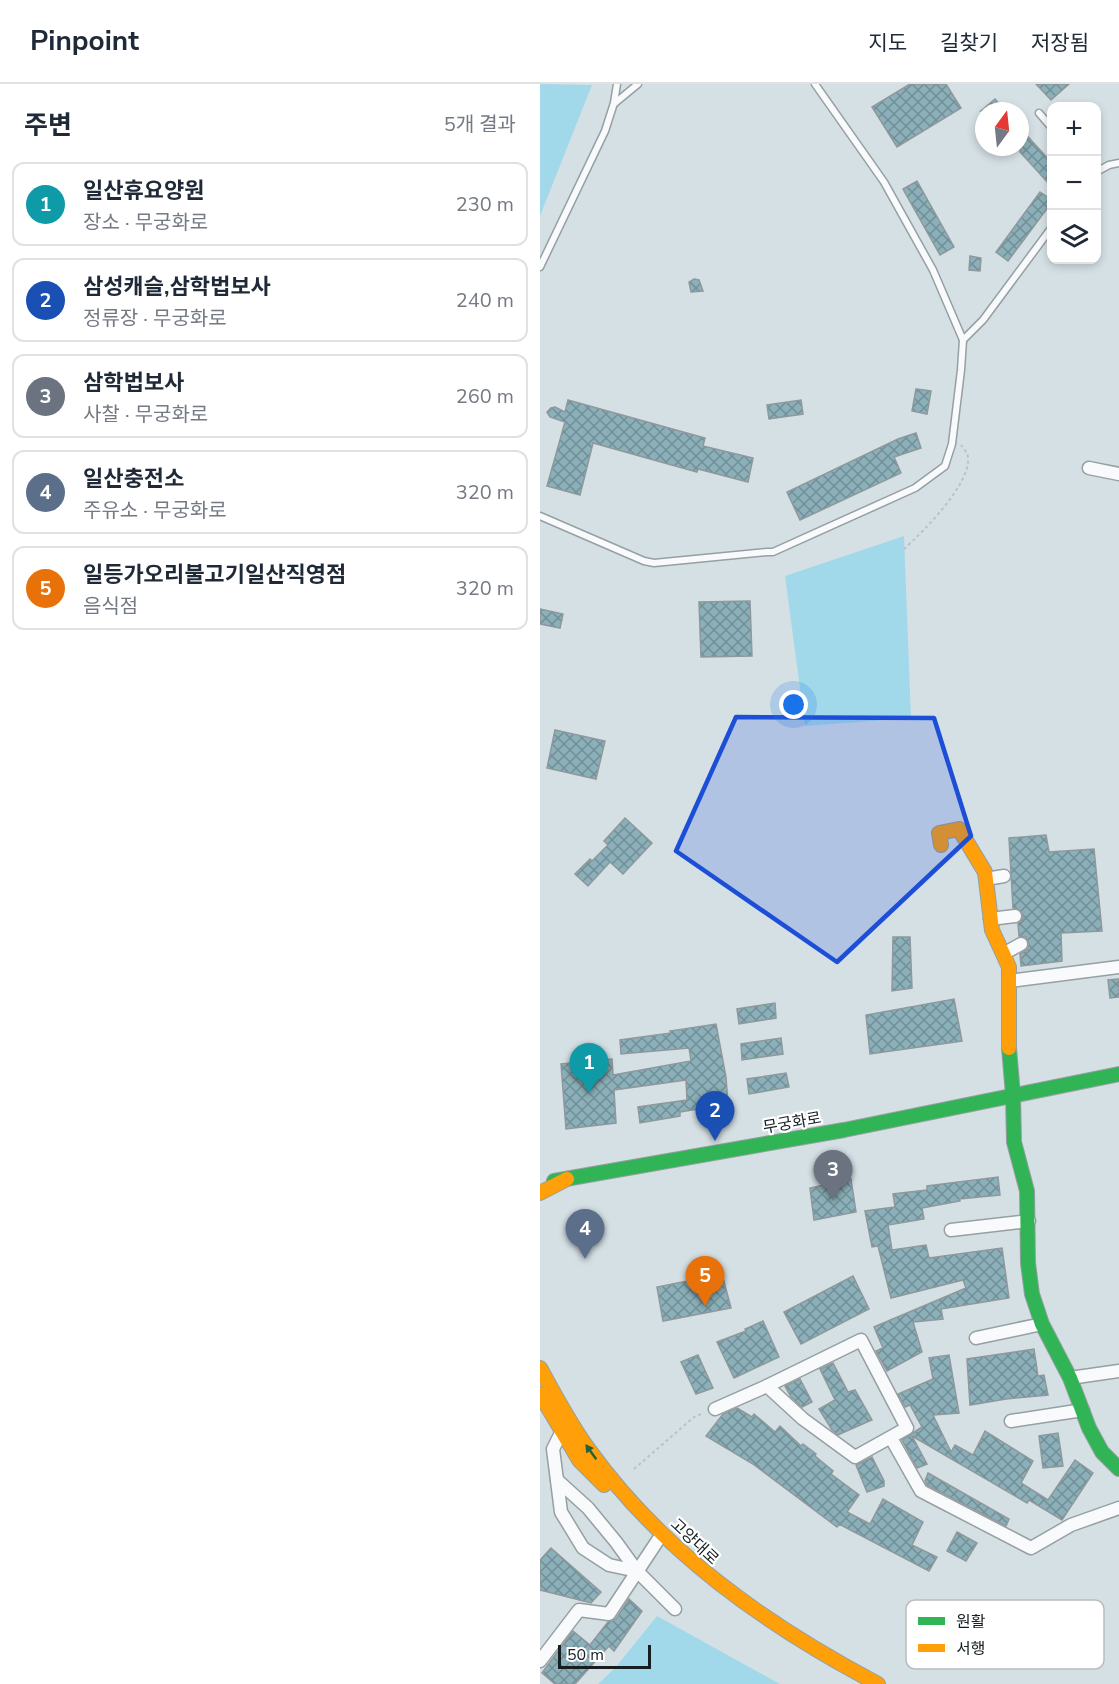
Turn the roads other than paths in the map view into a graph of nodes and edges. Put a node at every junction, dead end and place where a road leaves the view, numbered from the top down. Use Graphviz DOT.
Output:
graph roads {
  1 [pos="617,84"];
  2 [pos="638,84"];
  3 [pos="815,84"];
  4 [pos="614,103"];
  5 [pos="1039,113"];
  6 [pos="1047,122"];
  7 [pos="1119,162"];
  8 [pos="1101,169"];
  9 [pos="1047,234"];
  10 [pos="541,264"];
  11 [pos="963,340"];
  12 [pos="1089,468"];
  13 [pos="1119,474"];
  14 [pos="540,516"];
  15 [pos="941,845"];
  16 [pos="1004,876"];
  17 [pos="986,879"];
  18 [pos="1015,916"];
  19 [pos="990,919"];
  20 [pos="1021,944"];
  21 [pos="1003,954"];
  22 [pos="1119,967"];
  23 [pos="1009,981"];
  24 [pos="1119,1074"];
  25 [pos="1013,1095"];
  26 [pos="567,1179"];
  27 [pos="540,1183"];
  28 [pos="540,1193"];
  29 [pos="1029,1221"];
  30 [pos="951,1230"];
  31 [pos="1042,1324"];
  32 [pos="976,1338"];
  33 [pos="540,1368"];
  34 [pos="1119,1371"];
  35 [pos="1070,1378"];
  36 [pos="767,1386"];
  37 [pos="540,1394"];
  38 [pos="715,1409"];
  39 [pos="1083,1410"];
  40 [pos="568,1418"];
  41 [pos="1011,1421"];
  42 [pos="561,1432"];
  43 [pos="891,1438"];
  44 [pos="1119,1469"];
  45 [pos="557,1480"];
  46 [pos="1119,1508"];
  47 [pos="659,1538"];
  48 [pos="637,1571"];
  49 [pos="675,1610"];
  50 [pos="540,1661"];
  51 [pos="853,1684"];
  52 [pos="878,1684"];
  1 -- 4 [label="lane"];
  2 -- 4 [label="lane"];
  3 -- 11 [label="lane"];
  4 -- 10 [label="lane"];
  5 -- 6 [label="lane"];
  7 -- 8 [label="lane"];
  9 -- 11 [label="lane"];
  11 -- 14 [label="lane"];
  12 -- 13 [label="street"];
  15 -- 17 [label="main road"];
  16 -- 17 [label="street"];
  17 -- 19 [label="main road"];
  18 -- 19 [label="street"];
  19 -- 21 [label="main road"];
  20 -- 21 [label="street"];
  21 -- 23 [label="main road"];
  22 -- 23 [label="street"];
  23 -- 25 [label="main road"];
  24 -- 25 [label="main road, 무궁화로"];
  25 -- 26 [label="main road, 무궁화로"];
  25 -- 29 [label="main road"];
  26 -- 27 [label="main road, 무궁화로"];
  26 -- 28 [label="main road"];
  29 -- 30 [label="street"];
  29 -- 31 [label="main road"];
  31 -- 32 [label="street"];
  31 -- 35 [label="main road"];
  33 -- 40 [label="main road, 고양대로"];
  34 -- 35 [label="street"];
  35 -- 39 [label="main road"];
  36 -- 38 [label="street"];
  36 -- 43 [label="street"];
  36 -- 43 [label="street"];
  37 -- 42 [label="main road, 고양대로"];
  39 -- 41 [label="street"];
  39 -- 44 [label="main road"];
  40 -- 42 [label="street"];
  47 -- 40 [label="main road, 고양대로, one-way"];
  42 -- 45 [label="street"];
  42 -- 47 [label="main road, 고양대로"];
  43 -- 46 [label="street"];
  45 -- 48 [label="street"];
  45 -- 48 [label="street"];
  47 -- 48 [label="street"];
  47 -- 51 [label="main road, 고양대로"];
  47 -- 52 [label="main road, 고양대로"];
  48 -- 49 [label="street"];
  48 -- 50 [label="street"];
}
